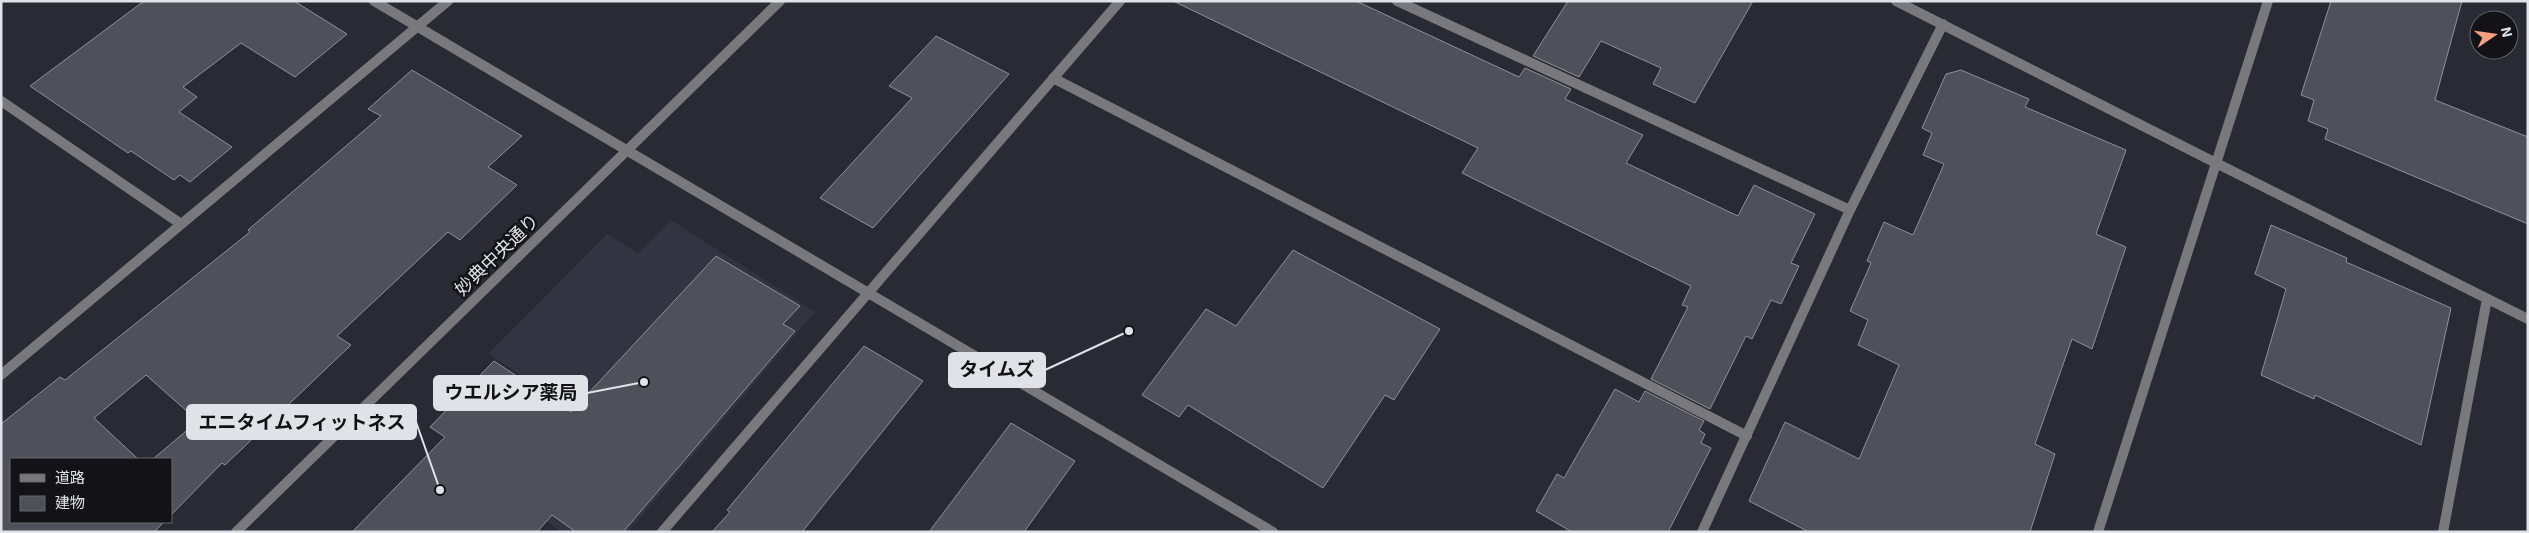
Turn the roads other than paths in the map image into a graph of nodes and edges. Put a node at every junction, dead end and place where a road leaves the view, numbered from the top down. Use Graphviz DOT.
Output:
graph roads {
  1 [pos="374,1"];
  2 [pos="448,1"];
  3 [pos="780,1"];
  4 [pos="1120,1"];
  5 [pos="1397,1"];
  6 [pos="1896,1"];
  7 [pos="2268,1"];
  8 [pos="1943,24"];
  9 [pos="418,27"];
  10 [pos="1054,78"];
  11 [pos="1,101"];
  12 [pos="628,150"];
  13 [pos="2216,163"];
  14 [pos="1850,210"];
  15 [pos="181,224"];
  16 [pos="868,292"];
  17 [pos="2487,299"];
  18 [pos="2528,319"];
  19 [pos="1,375"];
  20 [pos="1747,436"];
  21 [pos="668,530"];
  22 [pos="236,532"];
  23 [pos="1273,532"];
  24 [pos="1702,532"];
  25 [pos="2098,532"];
  26 [pos="2443,532"];
  1 -- 9 [label="street"];
  2 -- 9 [label="street"];
  3 -- 12 [label="street, 妙典中央通り"];
  4 -- 10 [label="street"];
  5 -- 14 [label="street"];
  6 -- 8 [label="street"];
  7 -- 13 [label="street"];
  8 -- 13 [label="street"];
  8 -- 14 [label="street"];
  9 -- 12 [label="street"];
  9 -- 15 [label="street"];
  10 -- 16 [label="street"];
  10 -- 20 [label="street"];
  11 -- 15 [label="street"];
  12 -- 16 [label="street"];
  12 -- 22 [label="street, 妙典中央通り"];
  13 -- 17 [label="street"];
  13 -- 25 [label="street"];
  14 -- 20 [label="street"];
  15 -- 19 [label="street"];
  16 -- 21 [label="street"];
  16 -- 23 [label="street"];
  17 -- 18 [label="street"];
  17 -- 26 [label="street"];
  20 -- 24 [label="street"];
}
